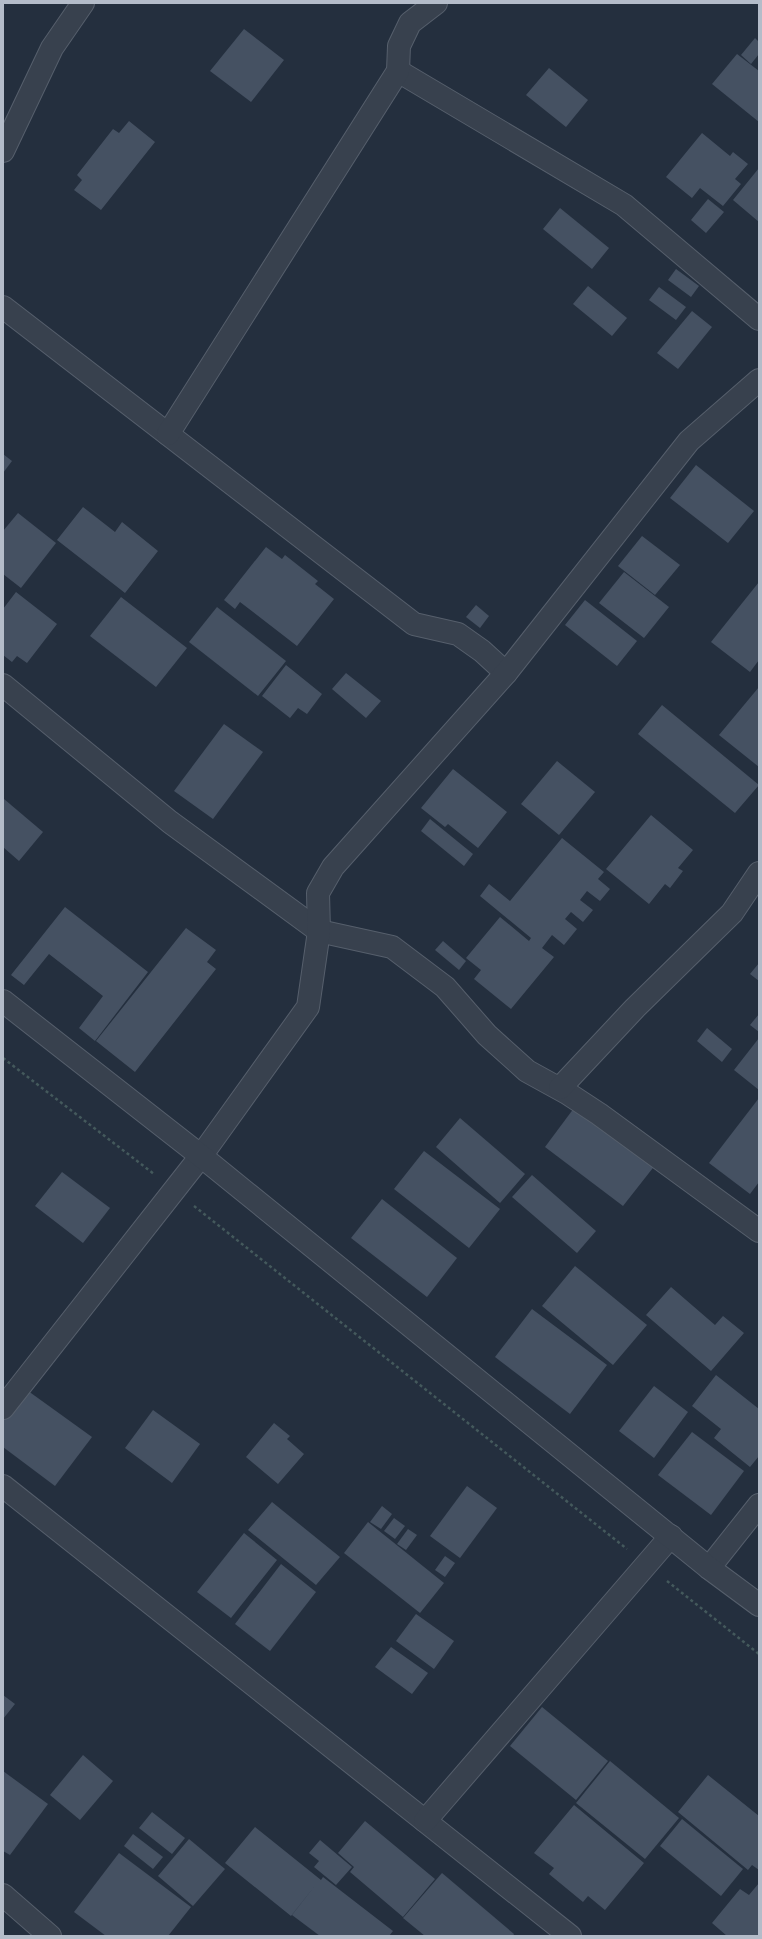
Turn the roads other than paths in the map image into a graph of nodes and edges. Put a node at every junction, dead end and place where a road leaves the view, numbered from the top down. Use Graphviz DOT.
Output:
graph roads {
  1 [pos="83,3"];
  2 [pos="436,3"];
  3 [pos="398,71"];
  4 [pos="3,150"];
  5 [pos="3,307"];
  6 [pos="759,319"];
  7 [pos="759,380"];
  8 [pos="168,434"];
  9 [pos="506,673"];
  10 [pos="3,685"];
  11 [pos="759,873"];
  12 [pos="319,931"];
  13 [pos="3,1001"];
  14 [pos="560,1088"];
  15 [pos="202,1156"];
  16 [pos="759,1231"];
  17 [pos="3,1408"];
  18 [pos="3,1486"];
  19 [pos="759,1505"];
  20 [pos="670,1536"];
  21 [pos="709,1568"];
  22 [pos="759,1605"];
  23 [pos="425,1821"];
  24 [pos="3,1895"];
  25 [pos="50,1936"];
  26 [pos="570,1936"];
  1 -- 4 [label="street"];
  2 -- 3 [label="street"];
  3 -- 6 [label="street"];
  3 -- 8 [label="street"];
  5 -- 8 [label="street"];
  7 -- 9 [label="street"];
  8 -- 9 [label="street"];
  9 -- 12 [label="street"];
  10 -- 12 [label="street"];
  11 -- 14 [label="street"];
  12 -- 14 [label="street"];
  12 -- 15 [label="street"];
  13 -- 15 [label="street"];
  14 -- 16 [label="street"];
  15 -- 17 [label="street"];
  15 -- 20 [label="street"];
  18 -- 23 [label="street"];
  19 -- 21 [label="street"];
  20 -- 21 [label="street"];
  20 -- 23 [label="street"];
  21 -- 22 [label="street"];
  23 -- 26 [label="street"];
  24 -- 25 [label="street"];
}
